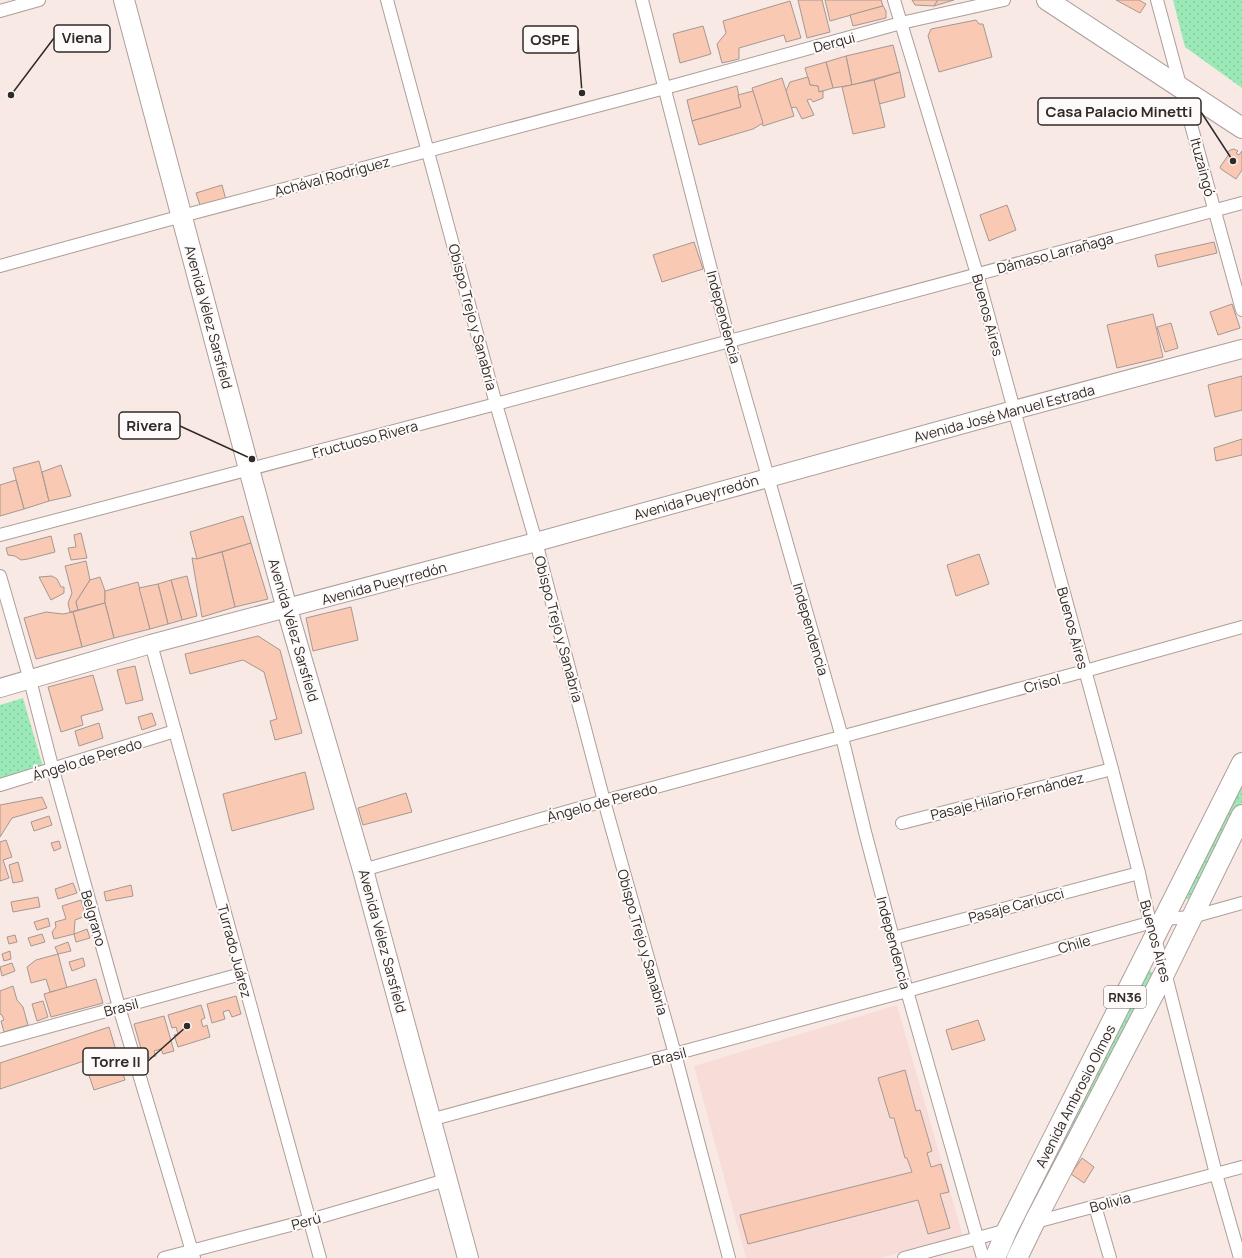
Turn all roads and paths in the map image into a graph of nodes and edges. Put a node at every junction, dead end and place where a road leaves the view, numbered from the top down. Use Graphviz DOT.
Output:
graph roads {
  1 [pos="39,0"];
  2 [pos="124,0"];
  3 [pos="387,0"];
  4 [pos="642,0"];
  5 [pos="894,0"];
  6 [pos="1004,0"];
  7 [pos="1047,0"];
  8 [pos="1157,0"];
  9 [pos="0,11"];
  10 [pos="901,23"];
  11 [pos="1181,87"];
  12 [pos="665,88"];
  13 [pos="1242,128"];
  14 [pos="428,151"];
  15 [pos="1242,203"];
  16 [pos="1215,210"];
  17 [pos="182,216"];
  18 [pos="0,266"];
  19 [pos="978,274"];
  20 [pos="1242,310"];
  21 [pos="729,340"];
  22 [pos="1242,349"];
  23 [pos="496,404"];
  24 [pos="1014,410"];
  25 [pos="249,469"];
  26 [pos="767,477"];
  27 [pos="0,535"];
  28 [pos="536,542"];
  29 [pos="0,576"];
  30 [pos="287,609"];
  31 [pos="1242,627"];
  32 [pos="151,644"];
  33 [pos="1085,671"];
  34 [pos="30,680"];
  35 [pos="0,688"];
  36 [pos="174,731"];
  37 [pos="842,737"];
  38 [pos="1242,763"];
  39 [pos="1112,769"];
  40 [pos="53,770"];
  41 [pos="0,785"];
  42 [pos="604,801"];
  43 [pos="1242,815"];
  44 [pos="902,823"];
  45 [pos="363,870"];
  46 [pos="1139,873"];
  47 [pos="1242,903"];
  48 [pos="1192,917"];
  49 [pos="1156,926"];
  50 [pos="893,938"];
  51 [pos="1165,972"];
  52 [pos="241,974"];
  53 [pos="907,991"];
  54 [pos="119,1007"];
  55 [pos="0,1040"];
  56 [pos="675,1054"];
  57 [pos="430,1120"];
  58 [pos="1242,1167"];
  59 [pos="1216,1174"];
  60 [pos="446,1180"];
  61 [pos="1095,1206"];
  62 [pos="310,1220"];
  63 [pos="1034,1223"];
  64 [pos="1007,1230"];
  65 [pos="978,1238"];
  66 [pos="194,1254"];
  67 [pos="164,1258"];
  68 [pos="320,1258"];
  69 [pos="468,1258"];
  70 [pos="729,1258"];
  71 [pos="904,1258"];
  72 [pos="983,1258"];
  73 [pos="995,1258"];
  74 [pos="1017,1258"];
  75 [pos="1110,1258"];
  76 [pos="1240,1258"];
  1 -- 9 [label="street"];
  2 -- 17 [label="main road, Avenida Vélez Sarsfield"];
  3 -- 14 [label="street, Obispo Trejo y Sanabria"];
  4 -- 12 [label="street, Independencia"];
  5 -- 10 [label="street, Buenos Aires"];
  6 -- 10 [label="street, Derqui"];
  7 -- 11 [label="main road"];
  8 -- 11 [label="street, Ituzaingó"];
  10 -- 12 [label="street, Derqui"];
  10 -- 19 [label="street, Buenos Aires"];
  11 -- 13 [label="main road"];
  11 -- 16 [label="street, Ituzaingó"];
  12 -- 14 [label="street, Achával Rodríguez"];
  12 -- 21 [label="street, Independencia"];
  14 -- 17 [label="street, Achával Rodríguez"];
  14 -- 23 [label="street, Obispo Trejo y Sanabria"];
  15 -- 16 [label="street, Dámaso Larrañaga"];
  16 -- 19 [label="street, Dámaso Larrañaga"];
  16 -- 20 [label="street, Ituzaingó"];
  17 -- 18 [label="street, Achával Rodríguez"];
  17 -- 25 [label="main road, Avenida Vélez Sarsfield"];
  19 -- 21 [label="street, Dámaso Larrañaga"];
  19 -- 24 [label="street, Buenos Aires"];
  21 -- 23 [label="street, Fructuoso Rivera"];
  21 -- 26 [label="street, Independencia"];
  22 -- 24 [label="main road, Avenida José Manuel Estrada"];
  23 -- 25 [label="street, Fructuoso Rivera"];
  23 -- 28 [label="street, Obispo Trejo y Sanabria"];
  24 -- 26 [label="main road, Avenida José Manuel Estrada"];
  24 -- 33 [label="street, Buenos Aires"];
  25 -- 27 [label="street, Fructuoso Rivera"];
  25 -- 30 [label="main road, Avenida Vélez Sarsfield"];
  26 -- 28 [label="main road, Avenida Pueyrredón"];
  26 -- 37 [label="street, Independencia"];
  28 -- 30 [label="main road, Avenida Pueyrredón"];
  28 -- 42 [label="street, Obispo Trejo y Sanabria"];
  29 -- 34 [label="street, Belgrano"];
  30 -- 32 [label="main road, Avenida Pueyrredón"];
  30 -- 45 [label="main road, Avenida Vélez Sarsfield"];
  31 -- 33 [label="street, Crisol"];
  32 -- 34 [label="main road, Avenida Pueyrredón"];
  32 -- 36 [label="street, Turrado Juárez"];
  33 -- 37 [label="street, Crisol"];
  33 -- 39 [label="street, Buenos Aires"];
  34 -- 35 [label="main road, Avenida Pueyrredón"];
  34 -- 40 [label="street, Belgrano"];
  36 -- 40 [label="street, Ángelo de Peredo"];
  36 -- 52 [label="street, Turrado Juárez"];
  37 -- 42 [label="street, Ángelo de Peredo"];
  37 -- 50 [label="street, Independencia"];
  38 -- 49 [label="main road, Avenida Ambrosio Olmos / RN36"];
  39 -- 44 [label="street, Pasaje Hilario Fernández"];
  39 -- 46 [label="street, Buenos Aires"];
  40 -- 41 [label="street, Ángelo de Peredo"];
  40 -- 54 [label="street, Belgrano"];
  42 -- 45 [label="street, Ángelo de Peredo"];
  42 -- 56 [label="street, Obispo Trejo y Sanabria"];
  43 -- 48 [label="main road, Avenida Ambrosio Olmos / RN36"];
  45 -- 57 [label="main road, Avenida Vélez Sarsfield"];
  46 -- 49 [label="street, Buenos Aires"];
  46 -- 50 [label="street, Pasaje Carlucci"];
  47 -- 48 [label="street, Chile"];
  48 -- 49 [label="street, Chile"];
  48 -- 51 [label="main road, Avenida Ambrosio Olmos / RN36"];
  49 -- 51 [label="street, Buenos Aires"];
  49 -- 53 [label="street, Chile"];
  49 -- 64 [label="main road, Avenida Ambrosio Olmos / RN36"];
  50 -- 53 [label="street, Independencia"];
  51 -- 59 [label="street, Buenos Aires"];
  51 -- 63 [label="main road, Avenida Ambrosio Olmos / RN36"];
  52 -- 54 [label="street, Brasil"];
  52 -- 62 [label="street, Turrado Juárez"];
  53 -- 56 [label="street, Brasil"];
  53 -- 65 [label="street, Independencia"];
  54 -- 55 [label="street, Brasil"];
  54 -- 66 [label="street, Belgrano"];
  56 -- 57 [label="street, Brasil"];
  56 -- 70 [label="street, Obispo Trejo y Sanabria"];
  57 -- 60 [label="main road, Avenida Vélez Sarsfield"];
  58 -- 59 [label="street, Bolivia"];
  59 -- 61 [label="street, Bolivia"];
  59 -- 76 [label="street, Buenos Aires"];
  60 -- 62 [label="street, Perú"];
  60 -- 69 [label="main road, Avenida Vélez Sarsfield"];
  61 -- 63 [label="street, Bolivia"];
  61 -- 75 [label="street"];
  62 -- 66 [label="street, Perú"];
  62 -- 68 [label="street, Turrado Juárez"];
  63 -- 64 [label="street, Bolivia"];
  63 -- 74 [label="main road, Avenida Ambrosio Olmos / RN36"];
  64 -- 65 [label="street, Bolivia"];
  64 -- 73 [label="main road, Avenida Ambrosio Olmos / RN36"];
  65 -- 71 [label="street"];
  65 -- 72 [label="street, Independencia"];
  66 -- 67 [label="street, Perú"];
}
